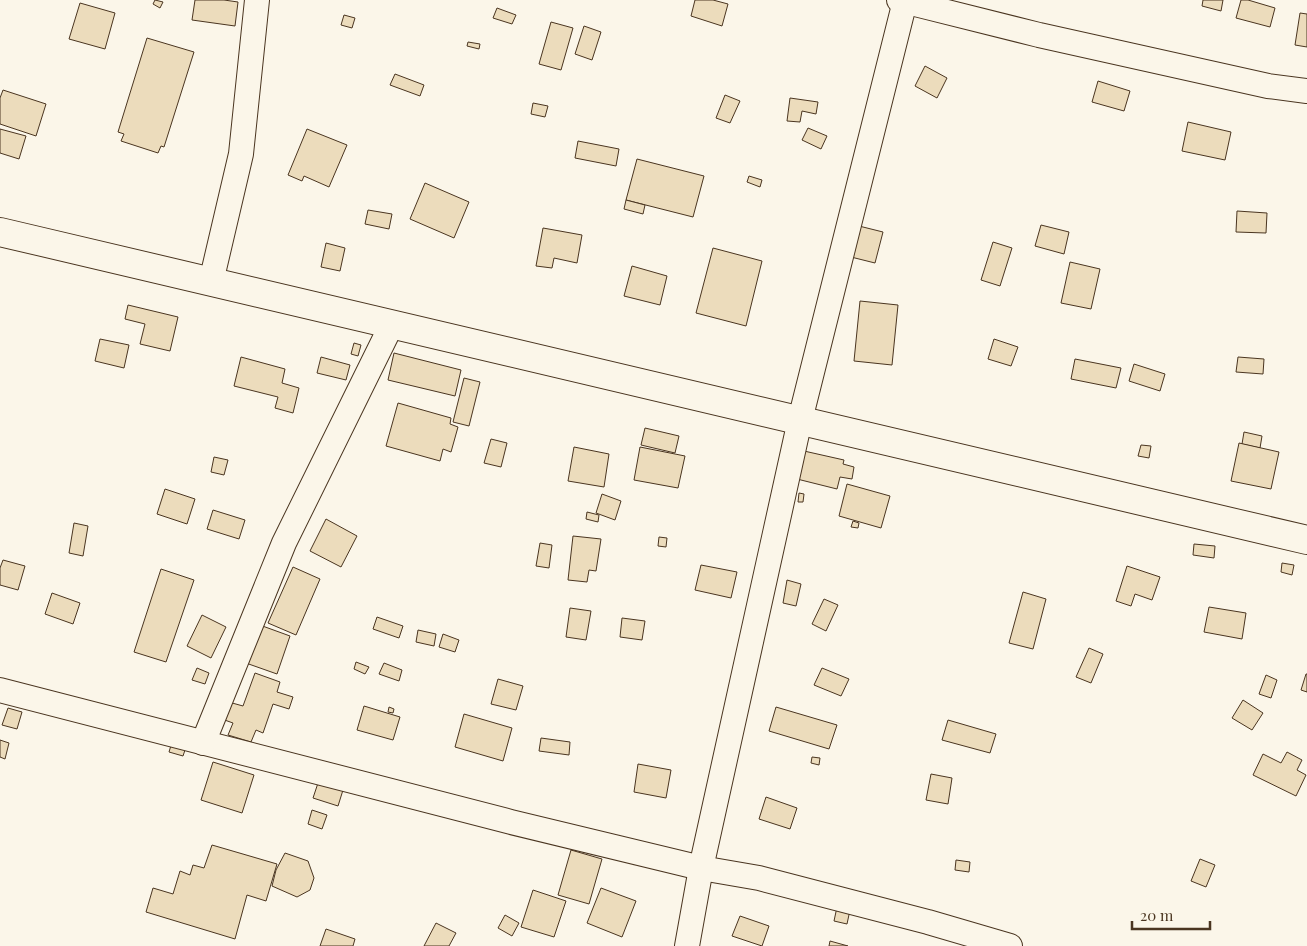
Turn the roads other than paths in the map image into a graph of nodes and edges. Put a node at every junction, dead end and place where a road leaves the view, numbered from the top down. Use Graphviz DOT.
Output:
graph roads {
  1 [pos="257,0"];
  2 [pos="902,1"];
  3 [pos="1307,91"];
  4 [pos="0,232"];
  5 [pos="211,282"];
  6 [pos="392,324"];
  7 [pos="800,420"];
  8 [pos="1307,540"];
  9 [pos="0,690"];
  10 [pos="203,744"];
  11 [pos="701,868"];
  12 [pos="687,946"];
  13 [pos="1010,946"];
  1 -- 5 [label="street"];
  2 -- 3 [label="street"];
  2 -- 7 [label="street"];
  4 -- 5 [label="main road"];
  5 -- 6 [label="main road"];
  6 -- 7 [label="main road"];
  6 -- 10 [label="street"];
  7 -- 8 [label="main road"];
  7 -- 11 [label="street"];
  9 -- 10 [label="street"];
  10 -- 11 [label="street"];
  11 -- 12 [label="street"];
  11 -- 13 [label="street"];
}
